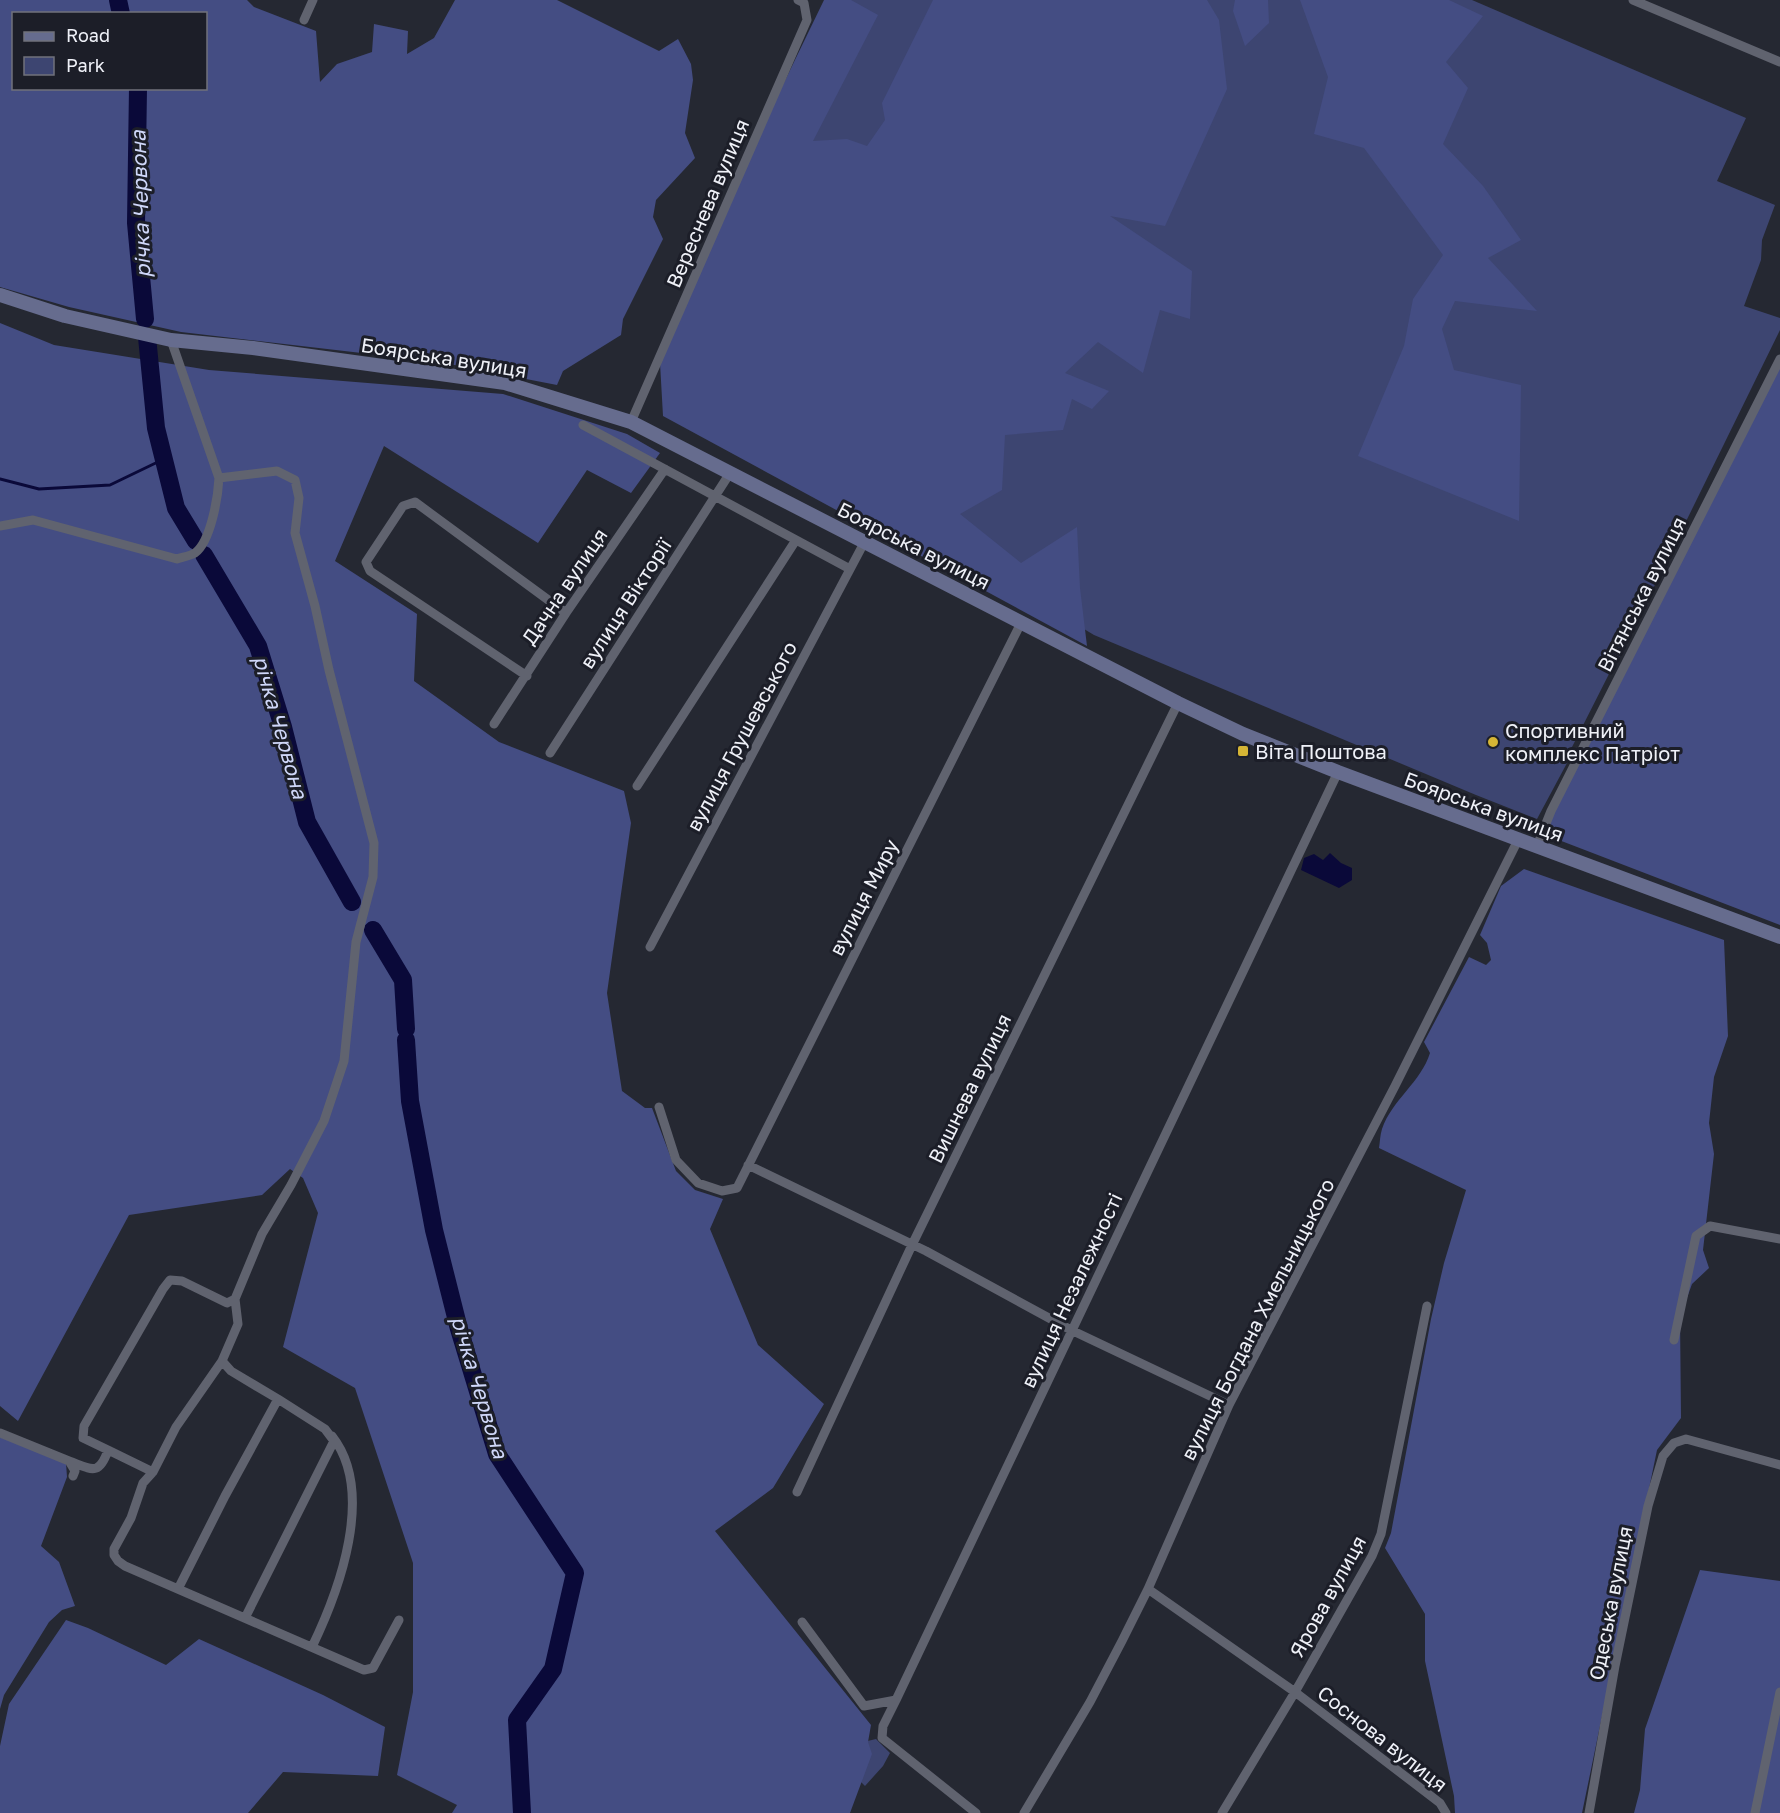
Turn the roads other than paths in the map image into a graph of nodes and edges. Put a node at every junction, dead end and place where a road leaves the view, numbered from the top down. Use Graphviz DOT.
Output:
graph roads {
  1 [pos="313,0"];
  2 [pos="798,0"];
  3 [pos="1633,0"];
  4 [pos="304,20"];
  5 [pos="1780,62"];
  6 [pos="0,295"];
  7 [pos="171,340"];
  8 [pos="1780,359"];
  9 [pos="631,422"];
  10 [pos="584,425"];
  11 [pos="665,469"];
  12 [pos="730,473"];
  13 [pos="219,478"];
  14 [pos="716,496"];
  15 [pos="0,526"];
  16 [pos="796,540"];
  17 [pos="865,541"];
  18 [pos="850,569"];
  19 [pos="566,613"];
  20 [pos="1021,622"];
  21 [pos="527,676"];
  22 [pos="1178,703"];
  23 [pos="494,724"];
  24 [pos="550,753"];
  25 [pos="1338,772"];
  26 [pos="637,786"];
  27 [pos="1518,840"];
  28 [pos="1537,846"];
  29 [pos="1780,937"];
  30 [pos="650,947"];
  31 [pos="659,1107"];
  32 [pos="748,1165"];
  33 [pos="1780,1239"];
  34 [pos="912,1245"];
  35 [pos="235,1299"];
  36 [pos="1427,1306"];
  37 [pos="1071,1330"];
  38 [pos="1674,1340"];
  39 [pos="222,1361"];
  40 [pos="278,1399"];
  41 [pos="1229,1405"];
  42 [pos="0,1433"];
  43 [pos="330,1434"];
  44 [pos="108,1450"];
  45 [pos="69,1461"];
  46 [pos="1780,1465"];
  47 [pos="153,1472"];
  48 [pos="73,1476"];
  49 [pos="797,1492"];
  50 [pos="178,1589"];
  51 [pos="1148,1589"];
  52 [pos="245,1618"];
  53 [pos="399,1620"];
  54 [pos="802,1622"];
  55 [pos="312,1647"];
  56 [pos="1295,1692"];
  57 [pos="1780,1692"];
  58 [pos="896,1700"];
  59 [pos="1440,1803"];
  60 [pos="976,1813"];
  61 [pos="1024,1813"];
  62 [pos="1222,1813"];
  63 [pos="1433,1813"];
  64 [pos="1446,1813"];
  65 [pos="1589,1813"];
  66 [pos="1755,1813"];
  1 -- 4 [label="street"];
  2 -- 9 [label="street, Вереснева вулиця"];
  3 -- 5 [label="street"];
  6 -- 7 [label="street, Боярська вулиця"];
  7 -- 9 [label="street, Боярська вулиця"];
  7 -- 13 [label="street"];
  8 -- 28 [label="street, Вітянська вулиця"];
  9 -- 12 [label="street, Боярська вулиця"];
  10 -- 11 [label="street"];
  11 -- 14 [label="street"];
  11 -- 19 [label="street, Дачна вулиця"];
  12 -- 14 [label="street, вулиця Вікторії"];
  12 -- 17 [label="street, Боярська вулиця"];
  13 -- 15 [label="street"];
  13 -- 35 [label="street"];
  14 -- 16 [label="street"];
  14 -- 24 [label="street, вулиця Вікторії"];
  16 -- 18 [label="street"];
  16 -- 26 [label="street"];
  17 -- 18 [label="street, вулиця Грушевського"];
  17 -- 20 [label="street, Боярська вулиця"];
  18 -- 30 [label="street, вулиця Грушевського"];
  19 -- 21 [label="street, Дачна вулиця"];
  19 -- 21 [label="street"];
  20 -- 22 [label="street, Боярська вулиця"];
  20 -- 32 [label="street, вулиця Миру"];
  21 -- 23 [label="street, Дачна вулиця"];
  22 -- 25 [label="street, Боярська вулиця"];
  22 -- 34 [label="street, Вишнева вулиця"];
  25 -- 27 [label="street, Боярська вулиця"];
  25 -- 37 [label="street, вулиця Незалежності"];
  27 -- 28 [label="street, Боярська вулиця"];
  27 -- 41 [label="street, вулиця Богдана Хмельницького"];
  28 -- 29 [label="street, Боярська вулиця"];
  31 -- 32 [label="street, вулиця Миру"];
  32 -- 34 [label="street"];
  33 -- 38 [label="street"];
  34 -- 37 [label="street"];
  34 -- 49 [label="street, Вишнева вулиця"];
  35 -- 39 [label="street"];
  35 -- 44 [label="street"];
  36 -- 56 [label="street, Ярова вулиця"];
  37 -- 41 [label="street"];
  37 -- 58 [label="street, вулиця Незалежності"];
  39 -- 40 [label="street"];
  39 -- 47 [label="street"];
  40 -- 43 [label="street"];
  40 -- 50 [label="street"];
  41 -- 51 [label="street, вулиця Богдана Хмельницького"];
  42 -- 45 [label="street"];
  43 -- 52 [label="street"];
  43 -- 55 [label="street"];
  44 -- 45 [label="street"];
  44 -- 47 [label="street"];
  45 -- 48 [label="street"];
  46 -- 65 [label="street, Одеська вулиця"];
  47 -- 50 [label="street"];
  50 -- 52 [label="street"];
  51 -- 56 [label="street, Соснова вулиця"];
  51 -- 61 [label="street, вулиця Богдана Хмельницького"];
  52 -- 55 [label="street"];
  53 -- 55 [label="street"];
  54 -- 58 [label="street"];
  56 -- 59 [label="street, Соснова вулиця"];
  56 -- 62 [label="street, Ярова вулиця"];
  57 -- 66 [label="street"];
  58 -- 60 [label="street"];
  59 -- 63 [label="street"];
  59 -- 64 [label="street, Соснова вулиця"];
}
